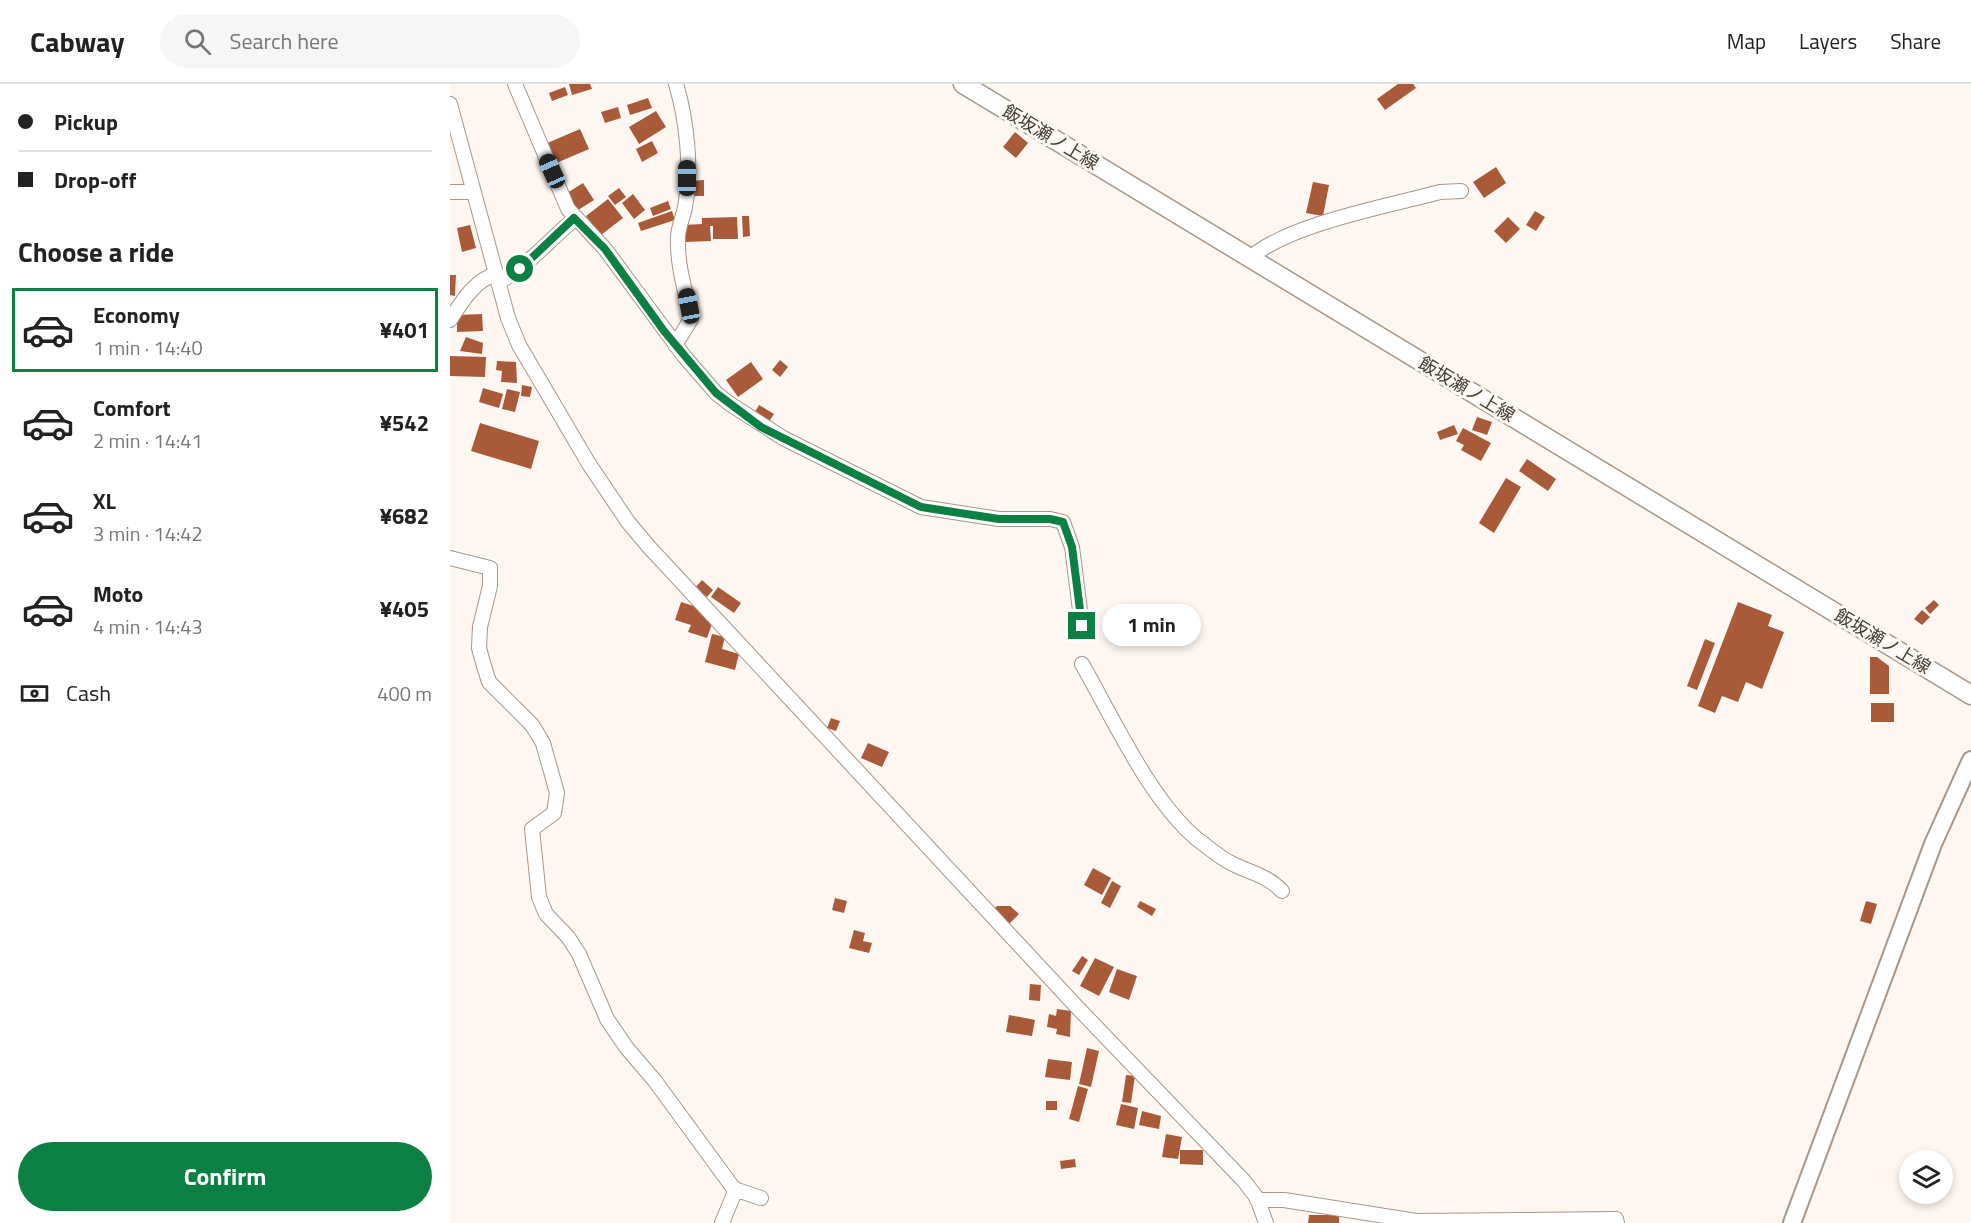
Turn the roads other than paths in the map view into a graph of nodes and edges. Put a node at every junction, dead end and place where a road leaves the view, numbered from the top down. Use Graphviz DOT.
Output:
graph roads {
  1 [pos="515,84"];
  2 [pos="676,84"];
  3 [pos="963,84"];
  4 [pos="450,104"];
  5 [pos="1461,191"];
  6 [pos="450,192"];
  7 [pos="474,192"];
  8 [pos="574,218"];
  9 [pos="1250,258"];
  10 [pos="498,278"];
  11 [pos="450,320"];
  12 [pos="675,345"];
  13 [pos="450,558"];
  14 [pos="1082,626"];
  15 [pos="1082,664"];
  16 [pos="1971,695"];
  17 [pos="1971,760"];
  18 [pos="1282,891"];
  19 [pos="736,1189"];
  20 [pos="761,1198"];
  21 [pos="1257,1200"];
  22 [pos="722,1223"];
  23 [pos="1266,1223"];
  24 [pos="1617,1223"];
  25 [pos="1792,1223"];
  1 -- 8 [label="street"];
  2 -- 12 [label="street"];
  3 -- 9 [label="main road, 飯坂瀬ノ上線"];
  4 -- 7 [label="street"];
  5 -- 9 [label="street"];
  6 -- 7 [label="street"];
  7 -- 10 [label="street"];
  8 -- 10 [label="street"];
  8 -- 12 [label="street"];
  9 -- 16 [label="main road, 飯坂瀬ノ上線"];
  10 -- 11 [label="street"];
  10 -- 21 [label="street"];
  12 -- 14 [label="street"];
  13 -- 19 [label="street"];
  15 -- 18 [label="street"];
  17 -- 25 [label="street"];
  19 -- 20 [label="street"];
  19 -- 22 [label="street"];
  21 -- 23 [label="street"];
  21 -- 24 [label="street"];
}
